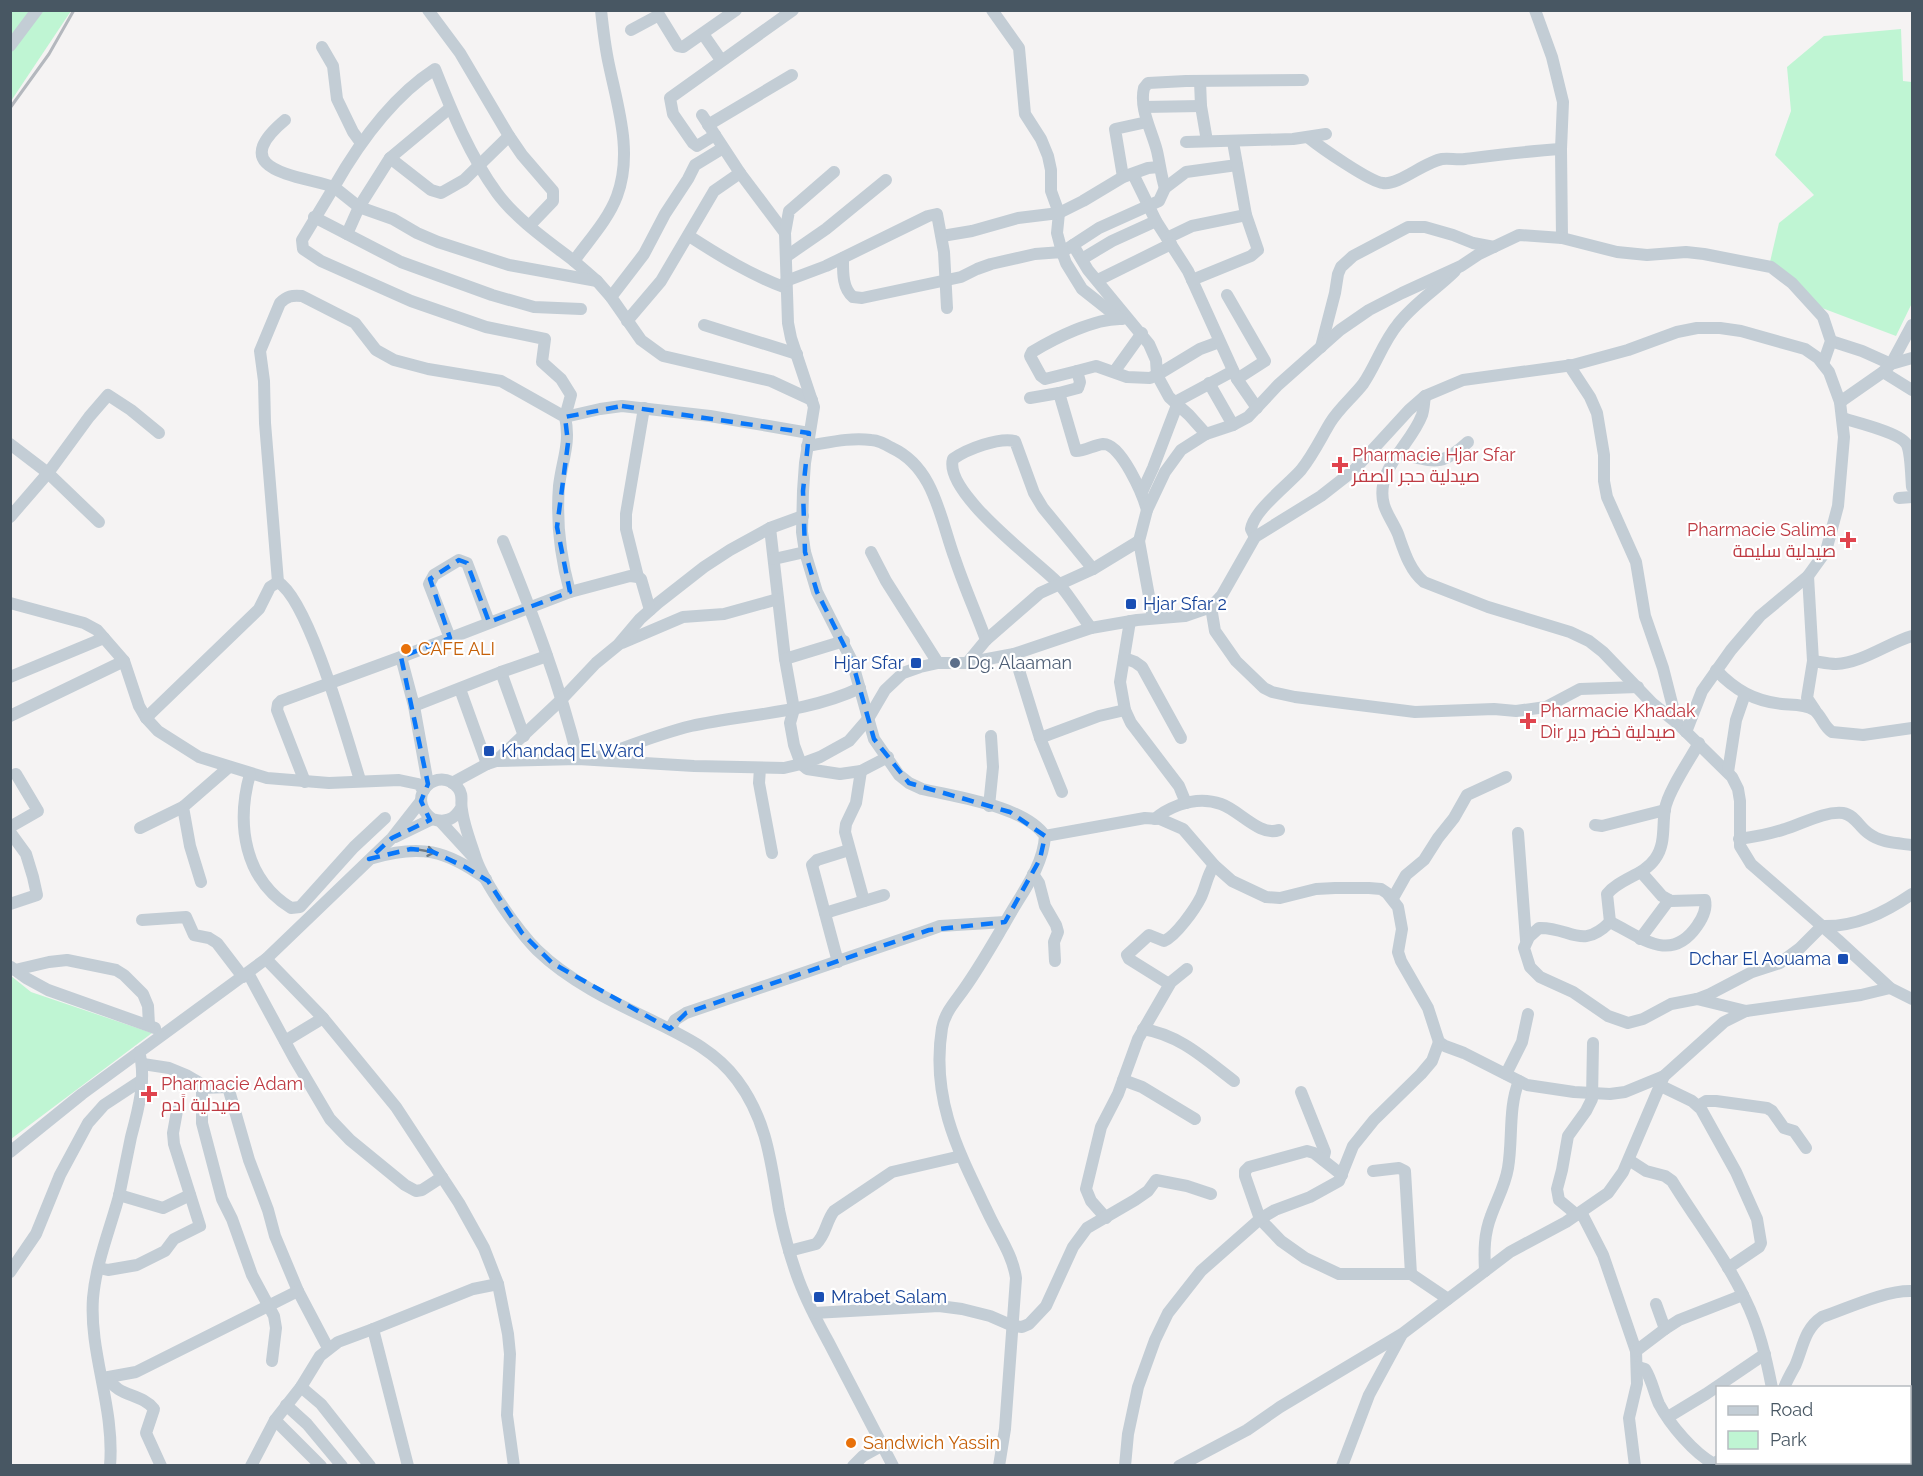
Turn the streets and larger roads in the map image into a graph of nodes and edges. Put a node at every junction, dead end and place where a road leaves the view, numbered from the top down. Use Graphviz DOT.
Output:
graph roads {
  1 [pos="37,10"];
  2 [pos="428,10"];
  3 [pos="602,10"];
  4 [pos="793,10"];
  5 [pos="992,10"];
  6 [pos="1535,10"];
  7 [pos="735,11"];
  8 [pos="631,30"];
  9 [pos="703,34"];
  10 [pos="10,46"];
  11 [pos="322,47"];
  12 [pos="720,60"];
  13 [pos="792,75"];
  14 [pos="1303,80"];
  15 [pos="1200,81"];
  16 [pos="1201,106"];
  17 [pos="1144,107"];
  18 [pos="450,108"];
  19 [pos="285,120"];
  20 [pos="1147,122"];
  21 [pos="708,125"];
  22 [pos="1326,134"];
  23 [pos="509,136"];
  24 [pos="1309,138"];
  25 [pos="1207,141"];
  26 [pos="1186,142"];
  27 [pos="1233,142"];
  28 [pos="361,143"];
  29 [pos="723,148"];
  30 [pos="1561,149"];
  31 [pos="390,158"];
  32 [pos="1237,165"];
  33 [pos="480,167"];
  34 [pos="1159,167"];
  35 [pos="834,172"];
  36 [pos="740,173"];
  37 [pos="1128,176"];
  38 [pos="886,180"];
  39 [pos="333,186"];
  40 [pos="1165,188"];
  41 [pos="1148,206"];
  42 [pos="359,207"];
  43 [pos="1059,213"];
  44 [pos="1246,215"];
  45 [pos="314,217"];
  46 [pos="1156,221"];
  47 [pos="530,225"];
  48 [pos="785,233"];
  49 [pos="347,234"];
  50 [pos="689,236"];
  51 [pos="942,236"];
  52 [pos="1562,238"];
  53 [pos="1169,241"];
  54 [pos="1495,247"];
  55 [pos="1067,248"];
  56 [pos="787,256"];
  57 [pos="843,258"];
  58 [pos="1082,259"];
  59 [pos="574,261"];
  60 [pos="1461,266"];
  61 [pos="597,280"];
  62 [pos="1098,280"];
  63 [pos="1192,280"];
  64 [pos="945,281"];
  65 [pos="786,284"];
  66 [pos="1227,295"];
  67 [pos="611,297"];
  68 [pos="947,308"];
  69 [pos="581,309"];
  70 [pos="1125,319"];
  71 [pos="627,321"];
  72 [pos="1912,325"];
  73 [pos="704,326"];
  74 [pos="1142,333"];
  75 [pos="1831,341"];
  76 [pos="1219,342"];
  77 [pos="1321,347"];
  78 [pos="797,354"];
  79 [pos="1912,358"];
  80 [pos="1823,364"];
  81 [pos="1569,365"];
  82 [pos="1887,368"];
  83 [pos="1077,371"];
  84 [pos="1114,372"];
  85 [pos="1157,375"];
  86 [pos="1235,375"];
  87 [pos="1209,383"];
  88 [pos="1912,390"];
  89 [pos="1059,393"];
  90 [pos="1425,396"];
  91 [pos="1030,398"];
  92 [pos="813,400"];
  93 [pos="1840,402"];
  94 [pos="1177,403"];
  95 [pos="644,408"];
  96 [pos="1257,408"];
  97 [pos="565,417"];
  98 [pos="1842,418"];
  99 [pos="1233,425"];
  100 [pos="159,433"];
  101 [pos="809,433"];
  102 [pos="1206,434"];
  103 [pos="1468,442"];
  104 [pos="10,444"];
  105 [pos="807,446"];
  106 [pos="1400,454"];
  107 [pos="48,473"];
  108 [pos="1912,487"];
  109 [pos="1142,492"];
  110 [pos="1912,496"];
  111 [pos="1899,498"];
  112 [pos="1147,510"];
  113 [pos="803,516"];
  114 [pos="10,517"];
  115 [pos="99,522"];
  116 [pos="770,528"];
  117 [pos="1255,537"];
  118 [pos="502,542"];
  119 [pos="1139,542"];
  120 [pos="805,552"];
  121 [pos="871,552"];
  122 [pos="774,559"];
  123 [pos="1093,569"];
  124 [pos="1808,576"];
  125 [pos="638,577"];
  126 [pos="278,582"];
  127 [pos="1060,585"];
  128 [pos="570,592"];
  129 [pos="778,599"];
  130 [pos="661,600"];
  131 [pos="10,603"];
  132 [pos="530,607"];
  133 [pos="1211,607"];
  134 [pos="650,610"];
  135 [pos="1153,618"];
  136 [pos="672,620"];
  137 [pos="1130,621"];
  138 [pos="489,622"];
  139 [pos="1090,628"];
  140 [pos="1912,636"];
  141 [pos="104,638"];
  142 [pos="450,638"];
  143 [pos="986,640"];
  144 [pos="844,641"];
  145 [pos="618,645"];
  146 [pos="1014,654"];
  147 [pos="547,656"];
  148 [pos="401,657"];
  149 [pos="1124,658"];
  150 [pos="785,659"];
  151 [pos="124,661"];
  152 [pos="1813,661"];
  153 [pos="938,663"];
  154 [pos="967,663"];
  155 [pos="1716,670"];
  156 [pos="501,672"];
  157 [pos="10,677"];
  158 [pos="330,683"];
  159 [pos="1638,687"];
  160 [pos="860,688"];
  161 [pos="460,689"];
  162 [pos="1745,694"];
  163 [pos="561,700"];
  164 [pos="414,706"];
  165 [pos="794,709"];
  166 [pos="1125,710"];
  167 [pos="1815,710"];
  168 [pos="10,716"];
  169 [pos="146,718"];
  170 [pos="868,719"];
  171 [pos="1682,727"];
  172 [pos="1912,728"];
  173 [pos="524,736"];
  174 [pos="991,736"];
  175 [pos="1040,738"];
  176 [pos="1181,738"];
  177 [pos="1699,743"];
  178 [pos="888,757"];
  179 [pos="578,759"];
  180 [pos="591,760"];
  181 [pos="491,763"];
  182 [pos="801,764"];
  183 [pos="229,767"];
  184 [pos="760,768"];
  185 [pos="474,771"];
  186 [pos="861,771"];
  187 [pos="1728,772"];
  188 [pos="16,774"];
  189 [pos="250,774"];
  190 [pos="1506,777"];
  191 [pos="360,780"];
  192 [pos="304,782"];
  193 [pos="452,783"];
  194 [pos="424,792"];
  195 [pos="1062,792"];
  196 [pos="461,794"];
  197 [pos="1186,803"];
  198 [pos="990,806"];
  199 [pos="183,807"];
  200 [pos="461,808"];
  201 [pos="1665,810"];
  202 [pos="385,818"];
  203 [pos="1155,819"];
  204 [pos="436,820"];
  205 [pos="1595,825"];
  206 [pos="10,827"];
  207 [pos="140,828"];
  208 [pos="1279,830"];
  209 [pos="10,832"];
  210 [pos="1518,833"];
  211 [pos="1045,836"];
  212 [pos="392,838"];
  213 [pos="1739,839"];
  214 [pos="1912,845"];
  215 [pos="849,850"];
  216 [pos="772,853"];
  217 [pos="369,859"];
  218 [pos="477,861"];
  219 [pos="1214,865"];
  220 [pos="1641,872"];
  221 [pos="1033,874"];
  222 [pos="488,881"];
  223 [pos="201,882"];
  224 [pos="314,892"];
  225 [pos="1912,894"];
  226 [pos="884,895"];
  227 [pos="1393,898"];
  228 [pos="1669,900"];
  229 [pos="864,901"];
  230 [pos="325,903"];
  231 [pos="10,904"];
  232 [pos="825,913"];
  233 [pos="142,920"];
  234 [pos="1005,922"];
  235 [pos="1610,922"];
  236 [pos="1822,926"];
  237 [pos="1640,939"];
  238 [pos="1526,940"];
  239 [pos="266,959"];
  240 [pos="1056,961"];
  241 [pos="838,962"];
  242 [pos="13,968"];
  243 [pos="1187,969"];
  244 [pos="246,975"];
  245 [pos="1169,984"];
  246 [pos="1890,988"];
  247 [pos="1697,999"];
  248 [pos="1912,999"];
  249 [pos="1746,1011"];
  250 [pos="1528,1014"];
  251 [pos="323,1018"];
  252 [pos="149,1025"];
  253 [pos="670,1029"];
  254 [pos="1143,1029"];
  255 [pos="164,1035"];
  256 [pos="285,1041"];
  257 [pos="1439,1042"];
  258 [pos="1593,1043"];
  259 [pos="141,1058"];
  260 [pos="1506,1074"];
  261 [pos="142,1080"];
  262 [pos="1123,1080"];
  263 [pos="1234,1081"];
  264 [pos="1519,1081"];
  265 [pos="1662,1081"];
  266 [pos="202,1088"];
  267 [pos="1301,1092"];
  268 [pos="1593,1093"];
  269 [pos="1698,1106"];
  270 [pos="177,1111"];
  271 [pos="1195,1119"];
  272 [pos="1806,1148"];
  273 [pos="10,1152"];
  274 [pos="961,1156"];
  275 [pos="1323,1160"];
  276 [pos="1629,1160"];
  277 [pos="1373,1171"];
  278 [pos="1342,1175"];
  279 [pos="442,1177"];
  280 [pos="1211,1194"];
  281 [pos="119,1195"];
  282 [pos="190,1195"];
  283 [pos="1579,1213"];
  284 [pos="1106,1218"];
  285 [pos="1260,1219"];
  286 [pos="789,1251"];
  287 [pos="99,1268"];
  288 [pos="1728,1268"];
  289 [pos="1485,1270"];
  290 [pos="10,1272"];
  291 [pos="1411,1274"];
  292 [pos="498,1284"];
  293 [pos="298,1291"];
  294 [pos="1912,1291"];
  295 [pos="1743,1295"];
  296 [pos="1448,1299"];
  297 [pos="1656,1304"];
  298 [pos="269,1306"];
  299 [pos="814,1314"];
  300 [pos="1013,1326"];
  301 [pos="373,1329"];
  302 [pos="1665,1329"];
  303 [pos="1402,1334"];
  304 [pos="328,1348"];
  305 [pos="1636,1351"];
  306 [pos="1765,1354"];
  307 [pos="272,1361"];
  308 [pos="1638,1367"];
  309 [pos="105,1378"];
  310 [pos="1718,1386"];
  311 [pos="1772,1386"];
  312 [pos="1785,1386"];
  313 [pos="302,1387"];
  314 [pos="1716,1387"];
  315 [pos="286,1405"];
  316 [pos="1668,1417"];
  317 [pos="275,1420"];
  318 [pos="883,1445"];
  319 [pos="1716,1462"];
  320 [pos="110,1466"];
  321 [pos="161,1466"];
  322 [pos="251,1466"];
  323 [pos="321,1466"];
  324 [pos="342,1466"];
  325 [pos="370,1466"];
  326 [pos="408,1466"];
  327 [pos="514,1466"];
  328 [pos="853,1466"];
  329 [pos="893,1466"];
  330 [pos="999,1466"];
  331 [pos="1125,1466"];
  332 [pos="1179,1466"];
  333 [pos="1342,1466"];
  334 [pos="1635,1466"];
  1 -- 10 [label="street"];
  2 -- 23 [label="street"];
  3 -- 59 [label="street"];
  4 -- 12 [label="street"];
  5 -- 43 [label="street"];
  6 -- 30 [label="street"];
  7 -- 9 [label="street"];
  8 -- 9 [label="street"];
  9 -- 12 [label="street"];
  11 -- 28 [label="street"];
  12 -- 21 [label="street"];
  13 -- 21 [label="street"];
  14 -- 15 [label="street"];
  15 -- 16 [label="street"];
  15 -- 17 [label="street"];
  16 -- 17 [label="street"];
  16 -- 25 [label="street"];
  17 -- 20 [label="street"];
  18 -- 28 [label="street"];
  18 -- 31 [label="street"];
  18 -- 33 [label="street"];
  19 -- 39 [label="street"];
  20 -- 34 [label="street"];
  20 -- 37 [label="street"];
  21 -- 29 [label="street"];
  22 -- 24 [label="street"];
  23 -- 33 [label="street"];
  23 -- 47 [label="street"];
  24 -- 27 [label="street"];
  24 -- 30 [label="street"];
  25 -- 26 [label="street"];
  25 -- 27 [label="street"];
  27 -- 32 [label="street"];
  28 -- 39 [label="street"];
  29 -- 36 [label="street"];
  29 -- 67 [label="street"];
  30 -- 52 [label="street"];
  31 -- 33 [label="street"];
  31 -- 42 [label="street"];
  32 -- 40 [label="street"];
  32 -- 44 [label="street"];
  33 -- 47 [label="street"];
  34 -- 37 [label="street"];
  34 -- 40 [label="street"];
  35 -- 48 [label="street"];
  36 -- 48 [label="street"];
  36 -- 50 [label="street"];
  37 -- 41 [label="street"];
  37 -- 43 [label="street"];
  38 -- 56 [label="street"];
  39 -- 42 [label="street"];
  39 -- 45 [label="street"];
  40 -- 41 [label="street"];
  41 -- 46 [label="street"];
  41 -- 55 [label="street"];
  42 -- 49 [label="street"];
  42 -- 61 [label="street"];
  43 -- 51 [label="street"];
  43 -- 55 [label="street"];
  44 -- 53 [label="street"];
  44 -- 63 [label="street"];
  45 -- 49 [label="street"];
  45 -- 97 [label="street"];
  46 -- 53 [label="street"];
  46 -- 58 [label="street"];
  47 -- 59 [label="street"];
  48 -- 56 [label="street"];
  49 -- 69 [label="street"];
  50 -- 65 [label="street"];
  50 -- 71 [label="street"];
  51 -- 57 [label="street"];
  51 -- 64 [label="street"];
  52 -- 54 [label="street"];
  52 -- 75 [label="street"];
  53 -- 62 [label="street"];
  53 -- 63 [label="street"];
  54 -- 60 [label="street"];
  54 -- 77 [label="street"];
  55 -- 58 [label="street"];
  55 -- 64 [label="street"];
  55 -- 70 [label="street"];
  56 -- 65 [label="street"];
  57 -- 64 [label="street"];
  57 -- 65 [label="street"];
  58 -- 62 [label="street"];
  59 -- 61 [label="street"];
  60 -- 77 [label="street"];
  60 -- 117 [label="street"];
  61 -- 67 [label="street"];
  62 -- 70 [label="street"];
  63 -- 76 [label="street"];
  64 -- 68 [label="street"];
  65 -- 78 [label="street"];
  66 -- 86 [label="street"];
  67 -- 71 [label="street"];
  70 -- 74 [label="street"];
  70 -- 83 [label="street"];
  71 -- 92 [label="street"];
  72 -- 82 [label="street"];
  73 -- 78 [label="street"];
  74 -- 84 [label="street"];
  74 -- 85 [label="street"];
  75 -- 80 [label="street"];
  75 -- 82 [label="street"];
  76 -- 85 [label="street"];
  76 -- 86 [label="street"];
  77 -- 96 [label="street"];
  78 -- 92 [label="street"];
  79 -- 82 [label="street"];
  80 -- 81 [label="street"];
  80 -- 93 [label="street"];
  81 -- 90 [label="street"];
  81 -- 171 [label="street"];
  82 -- 88 [label="street"];
  82 -- 93 [label="street"];
  83 -- 84 [label="street"];
  83 -- 89 [label="street"];
  84 -- 85 [label="street"];
  85 -- 94 [label="street"];
  86 -- 87 [label="street"];
  86 -- 96 [label="street"];
  87 -- 94 [label="street"];
  87 -- 99 [label="street"];
  89 -- 91 [label="street"];
  89 -- 109 [label="street"];
  90 -- 106 [label="street"];
  90 -- 117 [label="street"];
  92 -- 101 [label="street"];
  93 -- 98 [label="street"];
  94 -- 102 [label="street"];
  94 -- 109 [label="street"];
  95 -- 97 [label="street"];
  95 -- 101 [label="street"];
  95 -- 125 [label="street"];
  96 -- 99 [label="street"];
  97 -- 126 [label="street"];
  97 -- 128 [label="street"];
  98 -- 108 [label="street"];
  98 -- 124 [label="street"];
  99 -- 102 [label="street"];
  100 -- 107 [label="street"];
  101 -- 105 [label="street"];
  102 -- 112 [label="street"];
  103 -- 106 [label="street"];
  104 -- 107 [label="street"];
  105 -- 113 [label="street"];
  105 -- 143 [label="street"];
  106 -- 159 [label="street"];
  107 -- 114 [label="street"];
  107 -- 115 [label="street"];
  109 -- 112 [label="street"];
  110 -- 111 [label="street"];
  112 -- 119 [label="street"];
  113 -- 116 [label="street"];
  113 -- 120 [label="street"];
  116 -- 122 [label="street"];
  116 -- 130 [label="street"];
  117 -- 133 [label="street"];
  118 -- 132 [label="street"];
  119 -- 123 [label="street"];
  119 -- 135 [label="street"];
  120 -- 122 [label="street"];
  120 -- 144 [label="street"];
  121 -- 153 [label="street"];
  122 -- 129 [label="street"];
  123 -- 127 [label="street"];
  123 -- 127 [label="street"];
  124 -- 152 [label="street"];
  124 -- 155 [label="street"];
  125 -- 128 [label="street"];
  125 -- 134 [label="street"];
  126 -- 158 [label="street"];
  126 -- 169 [label="street"];
  127 -- 139 [label="street"];
  127 -- 143 [label="street"];
  128 -- 132 [label="street"];
  129 -- 136 [label="street"];
  129 -- 150 [label="street"];
  130 -- 134 [label="street"];
  130 -- 136 [label="street"];
  131 -- 141 [label="street"];
  132 -- 138 [label="street"];
  132 -- 147 [label="street"];
  133 -- 135 [label="street"];
  133 -- 159 [label="street"];
  134 -- 145 [label="street"];
  135 -- 137 [label="street"];
  136 -- 145 [label="street"];
  137 -- 139 [label="street"];
  137 -- 149 [label="street"];
  138 -- 142 [label="street"];
  138 -- 142 [label="street"];
  139 -- 146 [label="street"];
  140 -- 152 [label="street"];
  141 -- 151 [label="street"];
  141 -- 157 [label="street"];
  142 -- 148 [label="street"];
  143 -- 154 [label="street"];
  144 -- 150 [label="street"];
  144 -- 160 [label="street"];
  145 -- 163 [label="street"];
  146 -- 154 [label="street"];
  146 -- 175 [label="street"];
  147 -- 156 [label="street"];
  147 -- 163 [label="street"];
  148 -- 158 [label="street"];
  148 -- 164 [label="street"];
  149 -- 166 [label="street"];
  149 -- 176 [label="street"];
  150 -- 165 [label="street"];
  151 -- 168 [label="street"];
  151 -- 169 [label="street"];
  152 -- 167 [label="street"];
  153 -- 154 [label="street"];
  153 -- 170 [label="street"];
  155 -- 162 [label="street"];
  155 -- 171 [label="street"];
  156 -- 161 [label="street"];
  156 -- 173 [label="street"];
  158 -- 191 [label="street"];
  158 -- 192 [label="street"];
  159 -- 171 [label="street"];
  160 -- 165 [label="street"];
  160 -- 170 [label="street"];
  161 -- 164 [label="street"];
  161 -- 181 [label="street"];
  162 -- 167 [label="street"];
  162 -- 187 [label="street"];
  163 -- 173 [label="street"];
  163 -- 179 [label="street"];
  164 -- 194 [label="street"];
  165 -- 180 [label="street"];
  165 -- 182 [label="street"];
  166 -- 175 [label="street"];
  166 -- 197 [label="street"];
  167 -- 172 [label="street"];
  169 -- 183 [label="street"];
  170 -- 178 [label="street"];
  170 -- 182 [label="street"];
  171 -- 177 [label="street"];
  173 -- 181 [label="street"];
  174 -- 198 [label="street"];
  175 -- 195 [label="street"];
  177 -- 187 [label="street"];
  177 -- 201 [label="street"];
  178 -- 186 [label="street"];
  178 -- 198 [label="street"];
  179 -- 180 [label="street"];
  179 -- 181 [label="street"];
  180 -- 184 [label="street"];
  181 -- 185 [label="street"];
  182 -- 184 [label="street"];
  182 -- 186 [label="street"];
  183 -- 189 [label="street"];
  183 -- 199 [label="street"];
  184 -- 216 [label="street"];
  185 -- 193 [label="street"];
  185 -- 196 [label="street"];
  186 -- 215 [label="street"];
  187 -- 213 [label="street"];
  188 -- 206 [label="street"];
  189 -- 192 [label="street"];
  189 -- 224 [label="street"];
  190 -- 227 [label="street"];
  191 -- 192 [label="street"];
  191 -- 194 [label="street"];
  193 -- 194 [label="street"];
  193 -- 196 [label="street"];
  194 -- 204 [label="street"];
  194 -- 212 [label="street"];
  196 -- 200 [label="street"];
  197 -- 203 [label="street"];
  197 -- 208 [label="street"];
  198 -- 211 [label="street"];
  199 -- 207 [label="street"];
  199 -- 223 [label="street"];
  200 -- 204 [label="street"];
  200 -- 218 [label="street"];
  201 -- 205 [label="street"];
  201 -- 220 [label="street"];
  202 -- 224 [label="street"];
  203 -- 211 [label="street"];
  203 -- 219 [label="street"];
  204 -- 212 [label="street"];
  204 -- 218 [label="street"];
  209 -- 231 [label="street"];
  210 -- 238 [label="street"];
  211 -- 221 [label="street"];
  212 -- 217 [label="street"];
  213 -- 214 [label="street"];
  213 -- 236 [label="street"];
  215 -- 229 [label="street"];
  215 -- 232 [label="street"];
  217 -- 222 [label="street, one-way"];
  217 -- 230 [label="street"];
  218 -- 222 [label="street"];
  219 -- 227 [label="street"];
  219 -- 245 [label="street"];
  220 -- 228 [label="street"];
  220 -- 235 [label="street"];
  221 -- 234 [label="street"];
  221 -- 240 [label="street"];
  222 -- 253 [label="street"];
  224 -- 230 [label="street"];
  225 -- 236 [label="street"];
  226 -- 229 [label="street"];
  227 -- 257 [label="street"];
  228 -- 237 [label="street"];
  228 -- 237 [label="street"];
  229 -- 232 [label="street"];
  230 -- 239 [label="street"];
  232 -- 241 [label="street"];
  233 -- 244 [label="street"];
  234 -- 241 [label="street"];
  234 -- 274 [label="street"];
  235 -- 237 [label="street"];
  235 -- 238 [label="street"];
  236 -- 246 [label="street"];
  236 -- 247 [label="street"];
  238 -- 247 [label="street"];
  239 -- 244 [label="street"];
  239 -- 251 [label="street"];
  241 -- 253 [label="street"];
  242 -- 252 [label="street"];
  242 -- 252 [label="street"];
  243 -- 245 [label="street"];
  244 -- 255 [label="street"];
  244 -- 256 [label="street"];
  245 -- 254 [label="street"];
  246 -- 248 [label="street"];
  246 -- 249 [label="street"];
  247 -- 249 [label="street"];
  249 -- 265 [label="street"];
  250 -- 260 [label="street"];
  251 -- 256 [label="street"];
  251 -- 279 [label="street"];
  252 -- 255 [label="street"];
  253 -- 286 [label="street"];
  254 -- 262 [label="street"];
  254 -- 263 [label="street"];
  255 -- 259 [label="street"];
  256 -- 279 [label="street"];
  257 -- 260 [label="street"];
  257 -- 278 [label="street"];
  258 -- 268 [label="street"];
  259 -- 261 [label="street"];
  259 -- 266 [label="street"];
  259 -- 273 [label="street"];
  260 -- 264 [label="street"];
  261 -- 281 [label="street"];
  261 -- 290 [label="street"];
  262 -- 271 [label="street"];
  262 -- 284 [label="street"];
  264 -- 268 [label="street"];
  264 -- 289 [label="street"];
  265 -- 268 [label="street"];
  265 -- 269 [label="street"];
  265 -- 276 [label="street"];
  266 -- 293 [label="street"];
  266 -- 298 [label="street"];
  267 -- 275 [label="street"];
  268 -- 283 [label="street"];
  269 -- 272 [label="street"];
  269 -- 288 [label="street"];
  270 -- 282 [label="street"];
  274 -- 286 [label="street"];
  274 -- 300 [label="street"];
  275 -- 278 [label="street"];
  275 -- 285 [label="street"];
  276 -- 283 [label="street"];
  276 -- 288 [label="street"];
  277 -- 291 [label="street"];
  278 -- 285 [label="street"];
  279 -- 292 [label="street"];
  280 -- 284 [label="street"];
  281 -- 282 [label="street"];
  281 -- 287 [label="street"];
  282 -- 287 [label="street"];
  283 -- 289 [label="street"];
  283 -- 305 [label="street"];
  284 -- 300 [label="street"];
  285 -- 291 [label="street"];
  285 -- 331 [label="street"];
  286 -- 299 [label="street"];
  287 -- 309 [label="street"];
  288 -- 295 [label="street"];
  289 -- 296 [label="street"];
  291 -- 296 [label="street"];
  292 -- 301 [label="street"];
  292 -- 327 [label="street"];
  293 -- 298 [label="street"];
  293 -- 304 [label="street"];
  294 -- 312 [label="street"];
  295 -- 302 [label="street"];
  295 -- 306 [label="street"];
  296 -- 303 [label="street"];
  297 -- 302 [label="street"];
  298 -- 307 [label="street"];
  298 -- 309 [label="street"];
  299 -- 300 [label="street"];
  299 -- 318 [label="street"];
  300 -- 330 [label="street"];
  301 -- 304 [label="street"];
  301 -- 326 [label="street"];
  302 -- 305 [label="street"];
  303 -- 332 [label="street"];
  303 -- 333 [label="street"];
  304 -- 313 [label="street"];
  305 -- 308 [label="street"];
  306 -- 310 [label="street"];
  306 -- 311 [label="street"];
  308 -- 316 [label="street"];
  308 -- 334 [label="street"];
  309 -- 320 [label="street"];
  309 -- 321 [label="street"];
  313 -- 315 [label="street"];
  313 -- 325 [label="street"];
  314 -- 316 [label="street"];
  315 -- 317 [label="street"];
  315 -- 324 [label="street"];
  316 -- 319 [label="street"];
  317 -- 322 [label="street"];
  317 -- 323 [label="street"];
  318 -- 328 [label="street"];
  318 -- 329 [label="street"];
}
